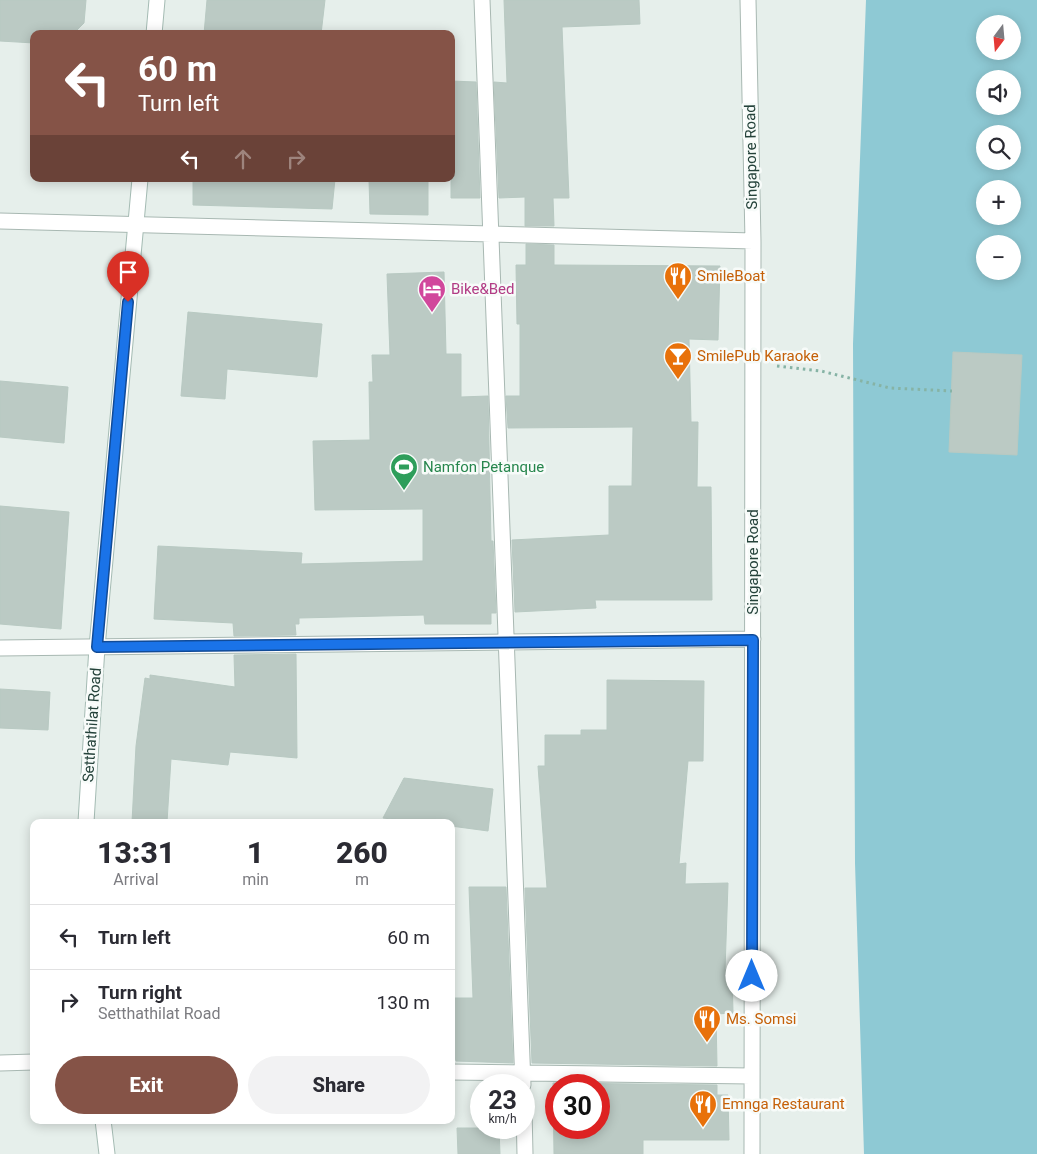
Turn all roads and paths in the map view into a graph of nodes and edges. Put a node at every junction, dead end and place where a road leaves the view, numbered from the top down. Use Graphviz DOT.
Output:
graph roads {
  1 [pos="157,0"];
  2 [pos="482,0"];
  3 [pos="748,0"];
  4 [pos="154,30"];
  5 [pos="140,182"];
  6 [pos="0,221"];
  7 [pos="135,226"];
  8 [pos="491,234"];
  9 [pos="753,241"];
  10 [pos="753,364"];
  11 [pos="952,391"];
  12 [pos="753,640"];
  13 [pos="507,641"];
  14 [pos="97,647"];
  15 [pos="0,648"];
  16 [pos="86,819"];
  17 [pos="0,1062"];
  18 [pos="30,1062"];
  19 [pos="455,1072"];
  20 [pos="470,1074"];
  21 [pos="523,1074"];
  22 [pos="751,1076"];
  23 [pos="535,1080"];
  24 [pos="103,1124"];
  25 [pos="525,1139"];
  26 [pos="107,1154"];
  27 [pos="525,1154"];
  28 [pos="752,1154"];
  1 -- 4 [label="street"];
  2 -- 8 [label="street"];
  3 -- 9 [label="street, Singapore Road"];
  5 -- 7 [label="street, Setthathilat Road"];
  6 -- 7 [label="street"];
  7 -- 8 [label="street"];
  7 -- 14 [label="street, Setthathilat Road"];
  8 -- 9 [label="street"];
  8 -- 13 [label="street"];
  9 -- 10 [label="street, Singapore Road"];
  10 -- 11 [label="path"];
  10 -- 12 [label="street, Singapore Road"];
  12 -- 13 [label="street"];
  12 -- 22 [label="street, Singapore Road"];
  13 -- 14 [label="street"];
  13 -- 21 [label="street"];
  14 -- 15 [label="street"];
  14 -- 16 [label="street, Setthathilat Road"];
  17 -- 18 [label="street"];
  19 -- 20 [label="street"];
  22 -- 23 [label="street"];
  22 -- 28 [label="street, Singapore Road"];
  24 -- 26 [label="street"];
  25 -- 27 [label="street"];
}
